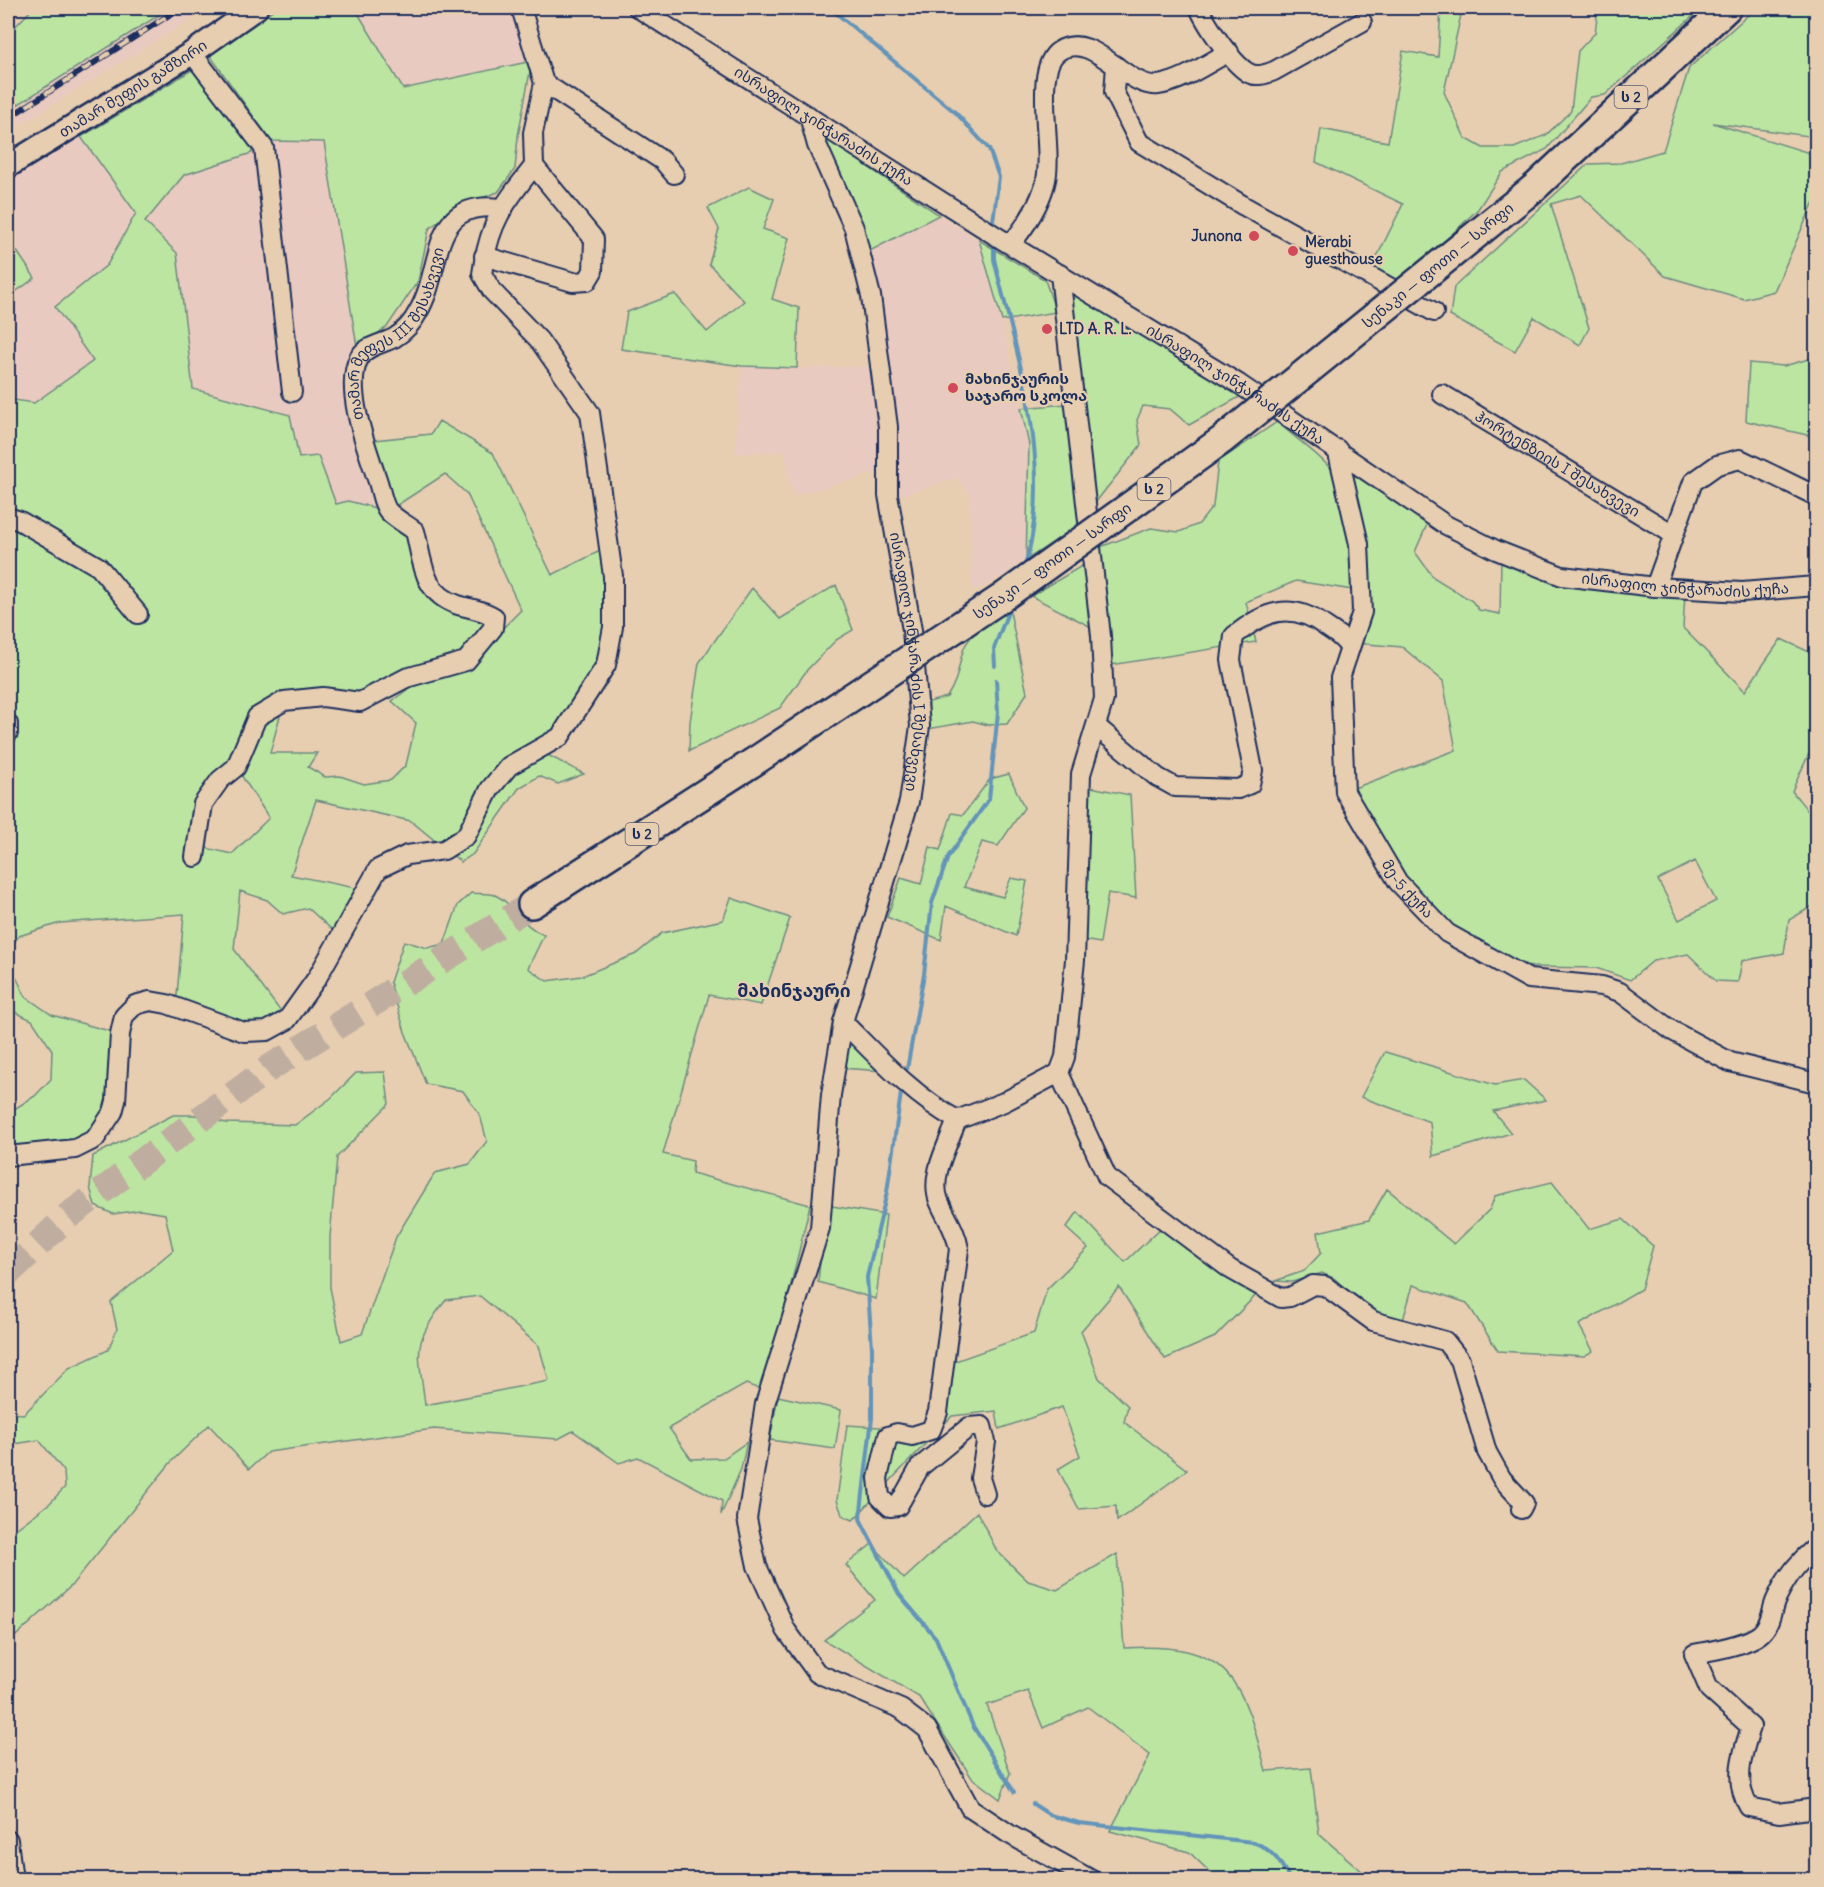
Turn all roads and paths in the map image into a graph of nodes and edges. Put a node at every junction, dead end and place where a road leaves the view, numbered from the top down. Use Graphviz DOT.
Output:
graph roads {
  1 [pos="256,8"];
  2 [pos="521,8"];
  3 [pos="638,8"];
  4 [pos="1199,8"];
  5 [pos="1727,8"];
  6 [pos="1362,22"];
  7 [pos="1229,52"];
  8 [pos="192,53"];
  9 [pos="1116,66"];
  10 [pos="544,83"];
  11 [pos="809,116"];
  12 [pos="8,166"];
  13 [pos="534,166"];
  14 [pos="674,174"];
  15 [pos="500,208"];
  16 [pos="1011,244"];
  17 [pos="484,256"];
  18 [pos="1060,274"];
  19 [pos="1434,312"];
  20 [pos="292,392"];
  21 [pos="1442,394"];
  22 [pos="1337,449"];
  23 [pos="1816,496"];
  24 [pos="8,517"];
  25 [pos="1673,534"];
  26 [pos="1816,586"];
  27 [pos="1655,587"];
  28 [pos="138,614"];
  29 [pos="1349,647"];
  30 [pos="8,724"];
  31 [pos="1097,727"];
  32 [pos="8,733"];
  33 [pos="195,857"];
  34 [pos="532,904"];
  35 [pos="843,1022"];
  36 [pos="1059,1073"];
  37 [pos="1816,1083"];
  38 [pos="957,1120"];
  39 [pos="8,1155"];
  40 [pos="985,1494"];
  41 [pos="1521,1509"];
  42 [pos="1816,1547"];
  43 [pos="1816,1808"];
  44 [pos="8,1840"];
  45 [pos="13,1880"];
  46 [pos="1092,1880"];
  1 -- 8 [label="main road, თამარ მეფის გამზირი"];
  2 -- 10 [label="street"];
  3 -- 11 [label="street, ისრაფილ ჯინჭარაძის ქუჩა"];
  4 -- 7 [label="street"];
  5 -- 34 [label="highway, სენაკი — ფოთი — სარფი / ს 2, bridge"];
  6 -- 7 [label="street"];
  7 -- 9 [label="street"];
  8 -- 12 [label="main road, თამარ მეფის გამზირი"];
  8 -- 20 [label="street"];
  9 -- 16 [label="street"];
  9 -- 19 [label="street"];
  10 -- 13 [label="street"];
  10 -- 14 [label="street"];
  11 -- 16 [label="street, ისრაფილ ჯინჭარაძის ქუჩა"];
  11 -- 35 [label="street, ისრაფილ ჯინჭარაძის I შესახვევი"];
  13 -- 15 [label="street"];
  13 -- 17 [label="street"];
  15 -- 17 [label="street"];
  15 -- 33 [label="street, თამარ მეფეს III შესახვევი"];
  16 -- 18 [label="street, ისრაფილ ჯინჭარაძის ქუჩა"];
  17 -- 39 [label="street"];
  18 -- 22 [label="street, ისრაფილ ჯინჭარაძის ქუჩა"];
  18 -- 31 [label="street"];
  21 -- 25 [label="street, ჰორტენზიის I შესახვევი"];
  22 -- 27 [label="street, ისრაფილ ჯინჭარაძის ქუჩა"];
  22 -- 29 [label="street, მე-5 ქუჩა"];
  23 -- 25 [label="street"];
  24 -- 28 [label="street"];
  25 -- 27 [label="street"];
  26 -- 27 [label="street, ისრაფილ ჯინჭარაძის ქუჩა"];
  29 -- 31 [label="street"];
  29 -- 37 [label="street, მე-5 ქუჩა"];
  30 -- 32 [label="street"];
  31 -- 36 [label="street"];
  35 -- 38 [label="street"];
  35 -- 46 [label="street, ისრაფილ ჯინჭარაძის I შესახვევი"];
  36 -- 38 [label="street"];
  36 -- 41 [label="street"];
  38 -- 40 [label="street"];
  42 -- 43 [label="street"];
  44 -- 45 [label="street"];
}
